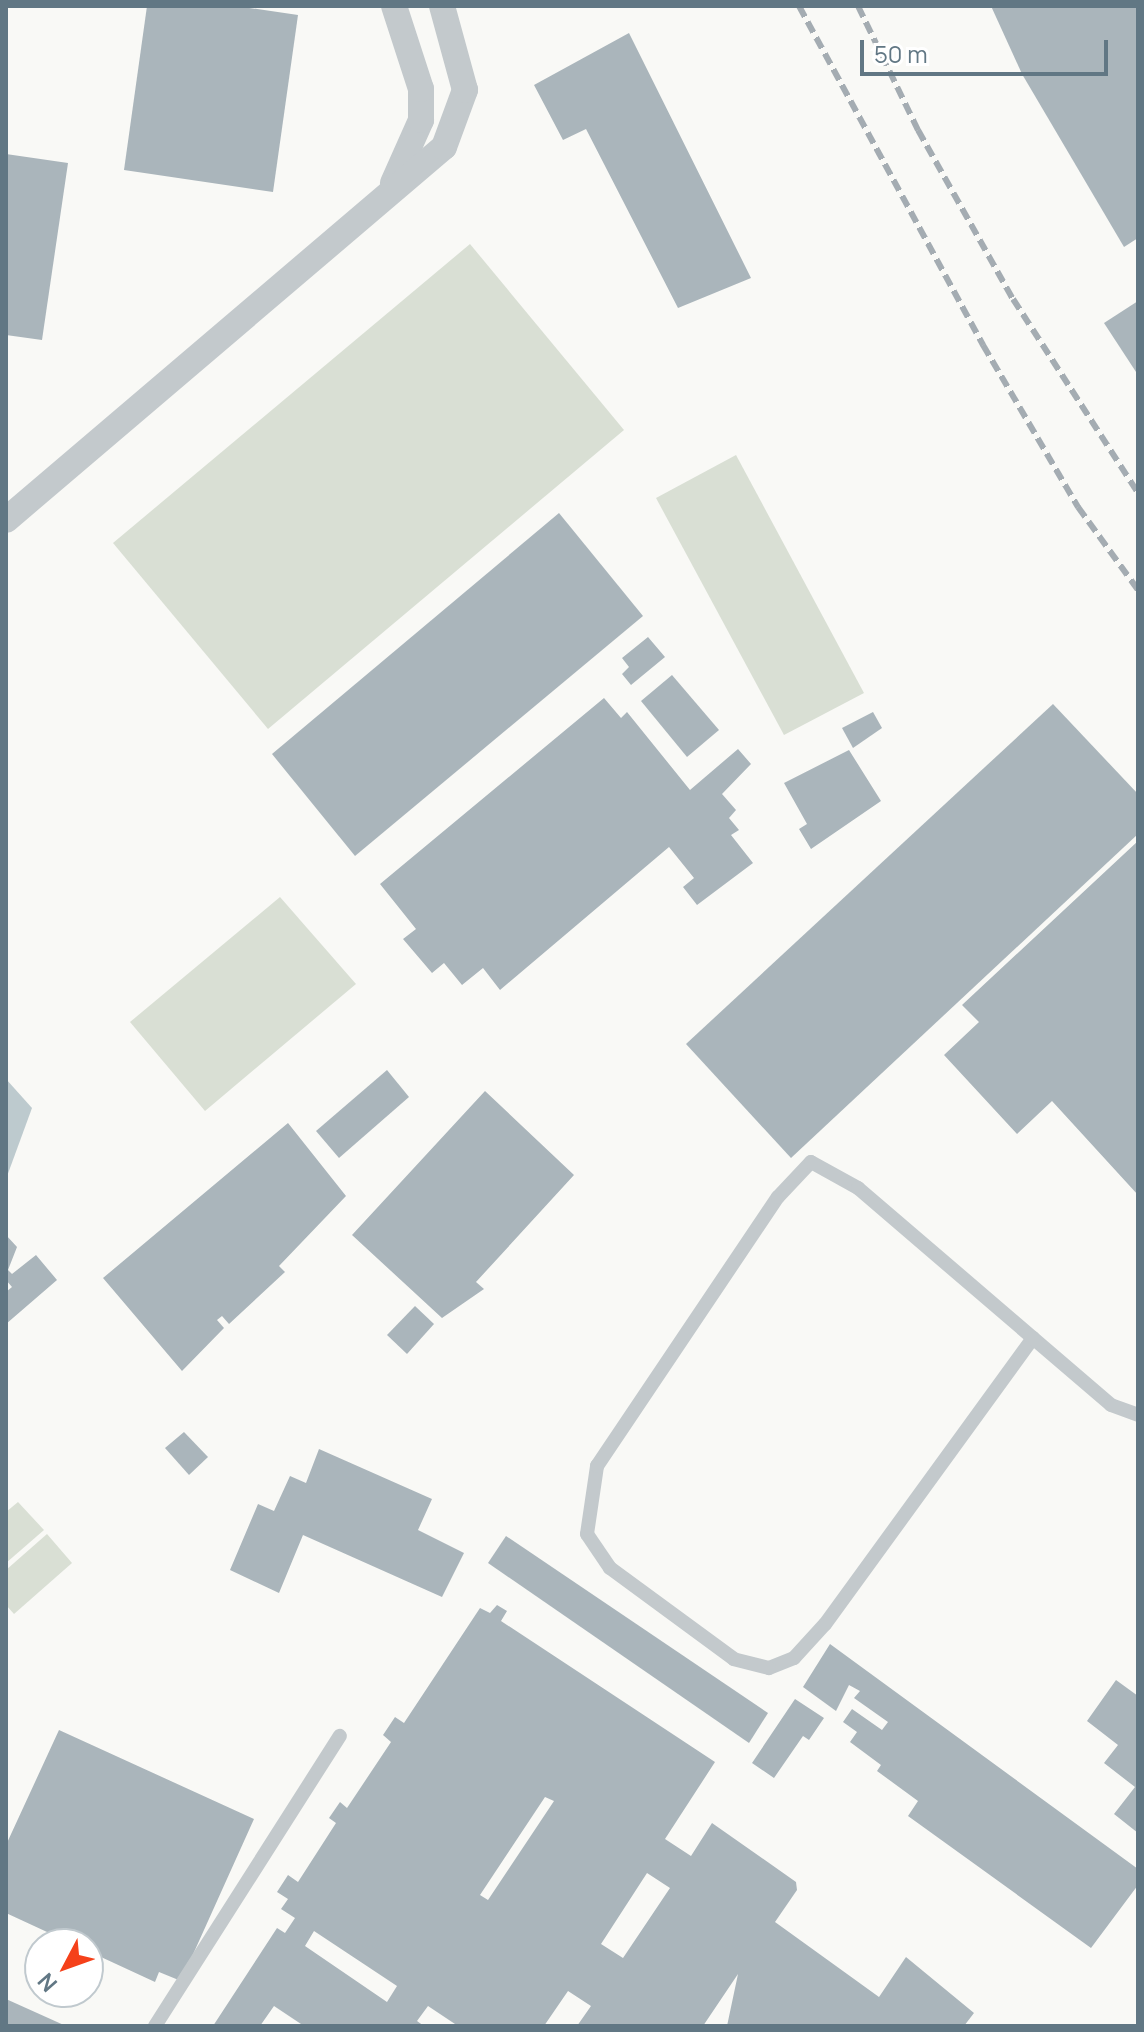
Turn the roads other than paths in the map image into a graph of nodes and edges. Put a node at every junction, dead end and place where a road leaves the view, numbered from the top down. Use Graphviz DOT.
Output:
graph roads {
  1 [pos="394,6"];
  2 [pos="442,6"];
  3 [pos="390,190"];
  4 [pos="6,520"];
  5 [pos="1033,1338"];
  6 [pos="1138,1415"];
  7 [pos="340,1736"];
  8 [pos="155,2026"];
  1 -- 3 [label="street"];
  2 -- 3 [label="street"];
  3 -- 4 [label="street"];
  5 -- 5 [label="lane"];
  5 -- 6 [label="lane"];
  7 -- 8 [label="lane"];
}
